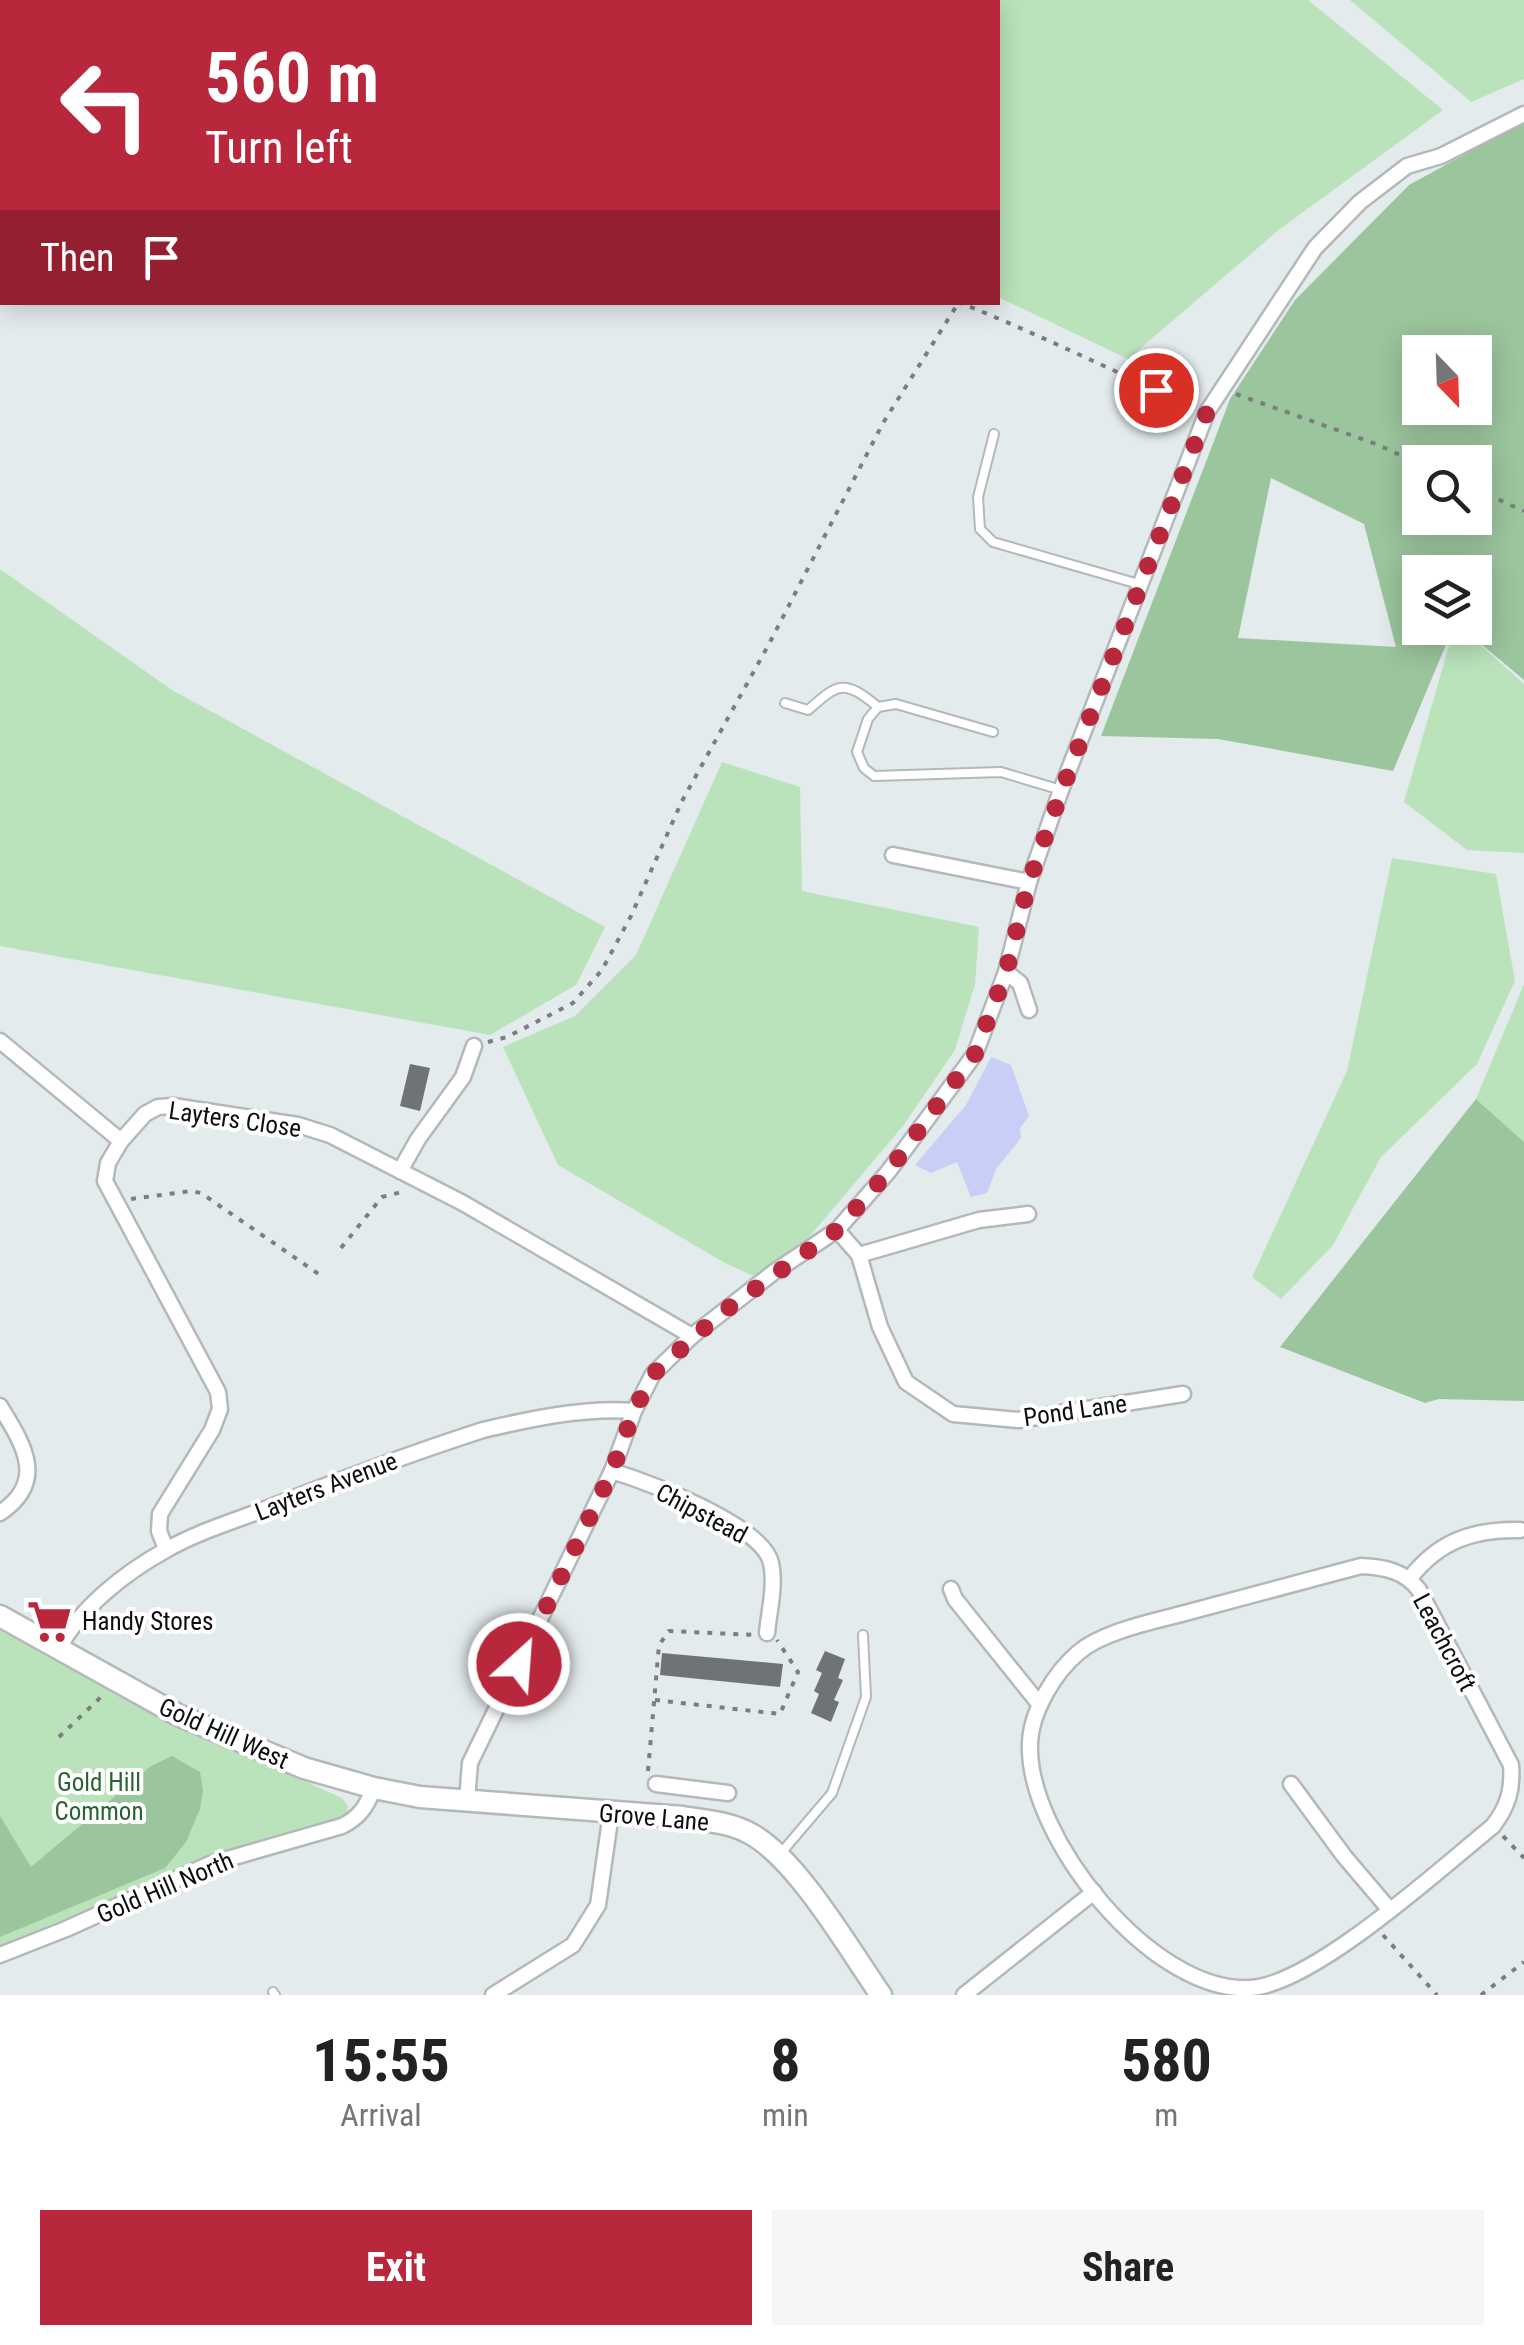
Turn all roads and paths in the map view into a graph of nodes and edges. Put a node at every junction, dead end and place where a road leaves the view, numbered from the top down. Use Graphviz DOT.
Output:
graph roads {
  1 [pos="1524,114"];
  2 [pos="957,305"];
  3 [pos="963,305"];
  4 [pos="1222,389"];
  5 [pos="1207,412"];
  6 [pos="994,434"];
  7 [pos="1402,456"];
  8 [pos="1492,497"];
  9 [pos="1524,511"];
  10 [pos="1142,585"];
  11 [pos="784,703"];
  12 [pos="878,707"];
  13 [pos="993,732"];
  14 [pos="1062,790"];
  15 [pos="894,855"];
  16 [pos="1029,882"];
  17 [pos="1006,972"];
  18 [pos="1029,1010"];
  19 [pos="0,1041"];
  20 [pos="474,1046"];
  21 [pos="121,1141"];
  22 [pos="406,1174"];
  23 [pos="115,1202"];
  24 [pos="1028,1214"];
  25 [pos="837,1230"];
  26 [pos="341,1248"];
  27 [pos="858,1255"];
  28 [pos="320,1275"];
  29 [pos="692,1336"];
  30 [pos="1184,1394"];
  31 [pos="0,1406"];
  32 [pos="634,1411"];
  33 [pos="612,1471"];
  34 [pos="0,1513"];
  35 [pos="1520,1530"];
  36 [pos="166,1549"];
  37 [pos="1410,1578"];
  38 [pos="950,1588"];
  39 [pos="0,1616"];
  40 [pos="767,1633"];
  41 [pos="863,1635"];
  42 [pos="60,1648"];
  43 [pos="106,1692"];
  44 [pos="655,1700"];
  45 [pos="1040,1705"];
  46 [pos="59,1737"];
  47 [pos="1518,1782"];
  48 [pos="656,1784"];
  49 [pos="1291,1784"];
  50 [pos="374,1788"];
  51 [pos="683,1790"];
  52 [pos="728,1793"];
  53 [pos="467,1800"];
  54 [pos="610,1813"];
  55 [pos="683,1818"];
  56 [pos="1493,1826"];
  57 [pos="780,1854"];
  58 [pos="1524,1858"];
  59 [pos="1094,1892"];
  60 [pos="1389,1909"];
  61 [pos="1372,1922"];
  62 [pos="0,1955"];
  63 [pos="1524,1962"];
  64 [pos="492,1995"];
  65 [pos="882,1995"];
  66 [pos="964,1995"];
  67 [pos="1436,1995"];
  68 [pos="1481,1995"];
  1 -- 4 [label="street"];
  2 -- 20 [label="path"];
  3 -- 5 [label="path"];
  4 -- 5 [label="street"];
  4 -- 7 [label="path"];
  5 -- 10 [label="street"];
  6 -- 10 [label="lane"];
  8 -- 9 [label="path"];
  10 -- 14 [label="street"];
  11 -- 12 [label="lane"];
  12 -- 13 [label="lane"];
  12 -- 14 [label="lane"];
  14 -- 16 [label="street"];
  15 -- 16 [label="street"];
  16 -- 17 [label="street"];
  17 -- 18 [label="street"];
  17 -- 25 [label="street"];
  19 -- 21 [label="street"];
  20 -- 22 [label="street"];
  21 -- 22 [label="street, Layters Close"];
  21 -- 23 [label="street"];
  22 -- 26 [label="path"];
  22 -- 29 [label="street, Layters Close"];
  23 -- 28 [label="path"];
  23 -- 36 [label="street"];
  24 -- 27 [label="street"];
  25 -- 27 [label="street, Pond Lane"];
  25 -- 29 [label="street"];
  27 -- 30 [label="street, Pond Lane"];
  29 -- 32 [label="street"];
  31 -- 34 [label="street"];
  32 -- 33 [label="street"];
  32 -- 36 [label="street, Layters Avenue"];
  33 -- 40 [label="street, Chipstead"];
  33 -- 53 [label="street"];
  35 -- 37 [label="street"];
  36 -- 42 [label="street, Layters Avenue"];
  37 -- 45 [label="street, Leachcroft"];
  37 -- 47 [label="street, Leachcroft"];
  38 -- 45 [label="street"];
  39 -- 42 [label="street, Gold Hill West"];
  40 -- 44 [label="path"];
  40 -- 44 [label="path"];
  41 -- 57 [label="lane"];
  42 -- 50 [label="street, Gold Hill West"];
  43 -- 46 [label="path"];
  44 -- 48 [label="path"];
  45 -- 59 [label="street, Leachcroft"];
  47 -- 56 [label="street, Leachcroft"];
  48 -- 51 [label="street"];
  49 -- 60 [label="street"];
  50 -- 53 [label="street, Gold Hill West"];
  50 -- 62 [label="street, Gold Hill North"];
  51 -- 52 [label="street"];
  51 -- 55 [label="street"];
  53 -- 54 [label="street, Grove Lane"];
  54 -- 55 [label="street, Grove Lane"];
  54 -- 64 [label="street"];
  55 -- 57 [label="street, Grove Lane"];
  56 -- 58 [label="path"];
  56 -- 60 [label="street, Leachcroft"];
  57 -- 65 [label="street, Grove Lane"];
  59 -- 61 [label="street, Leachcroft"];
  59 -- 66 [label="street"];
  60 -- 61 [label="street, Leachcroft"];
  61 -- 67 [label="path"];
  63 -- 68 [label="path"];
}
